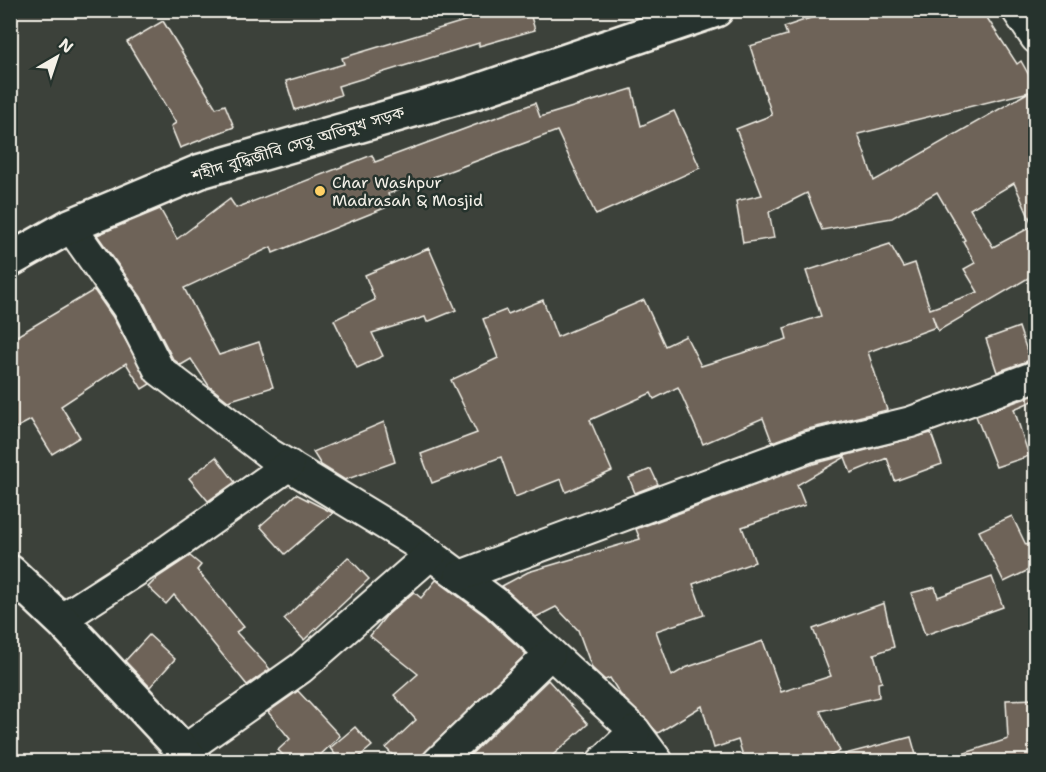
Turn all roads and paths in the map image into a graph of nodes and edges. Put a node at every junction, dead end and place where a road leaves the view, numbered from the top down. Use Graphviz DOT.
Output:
graph roads {
  1 [pos="716,10"];
  2 [pos="1017,10"];
  3 [pos="1035,38"];
  4 [pos="70,226"];
  5 [pos="10,260"];
  6 [pos="1035,376"];
  7 [pos="289,465"];
  8 [pos="431,554"];
  9 [pos="10,572"];
  10 [pos="460,576"];
  11 [pos="60,620"];
  12 [pos="550,654"];
  13 [pos="634,731"];
  14 [pos="189,756"];
  15 [pos="438,762"];
  16 [pos="602,762"];
  17 [pos="658,762"];
  1 -- 4 [label="main road, শহীদ বুদ্ধিজীবি সেতু অভিমুখ সড়ক"];
  2 -- 3 [label="street"];
  4 -- 5 [label="main road, শহীদ বুদ্ধিজীবি সেতু অভিমুখ সড়ক"];
  4 -- 7 [label="street"];
  6 -- 10 [label="street"];
  7 -- 8 [label="street"];
  7 -- 11 [label="street"];
  8 -- 10 [label="street"];
  8 -- 14 [label="street"];
  9 -- 11 [label="main road"];
  10 -- 12 [label="street"];
  11 -- 14 [label="main road"];
  12 -- 13 [label="street"];
  12 -- 15 [label="street"];
  13 -- 16 [label="street"];
  13 -- 17 [label="street"];
}
